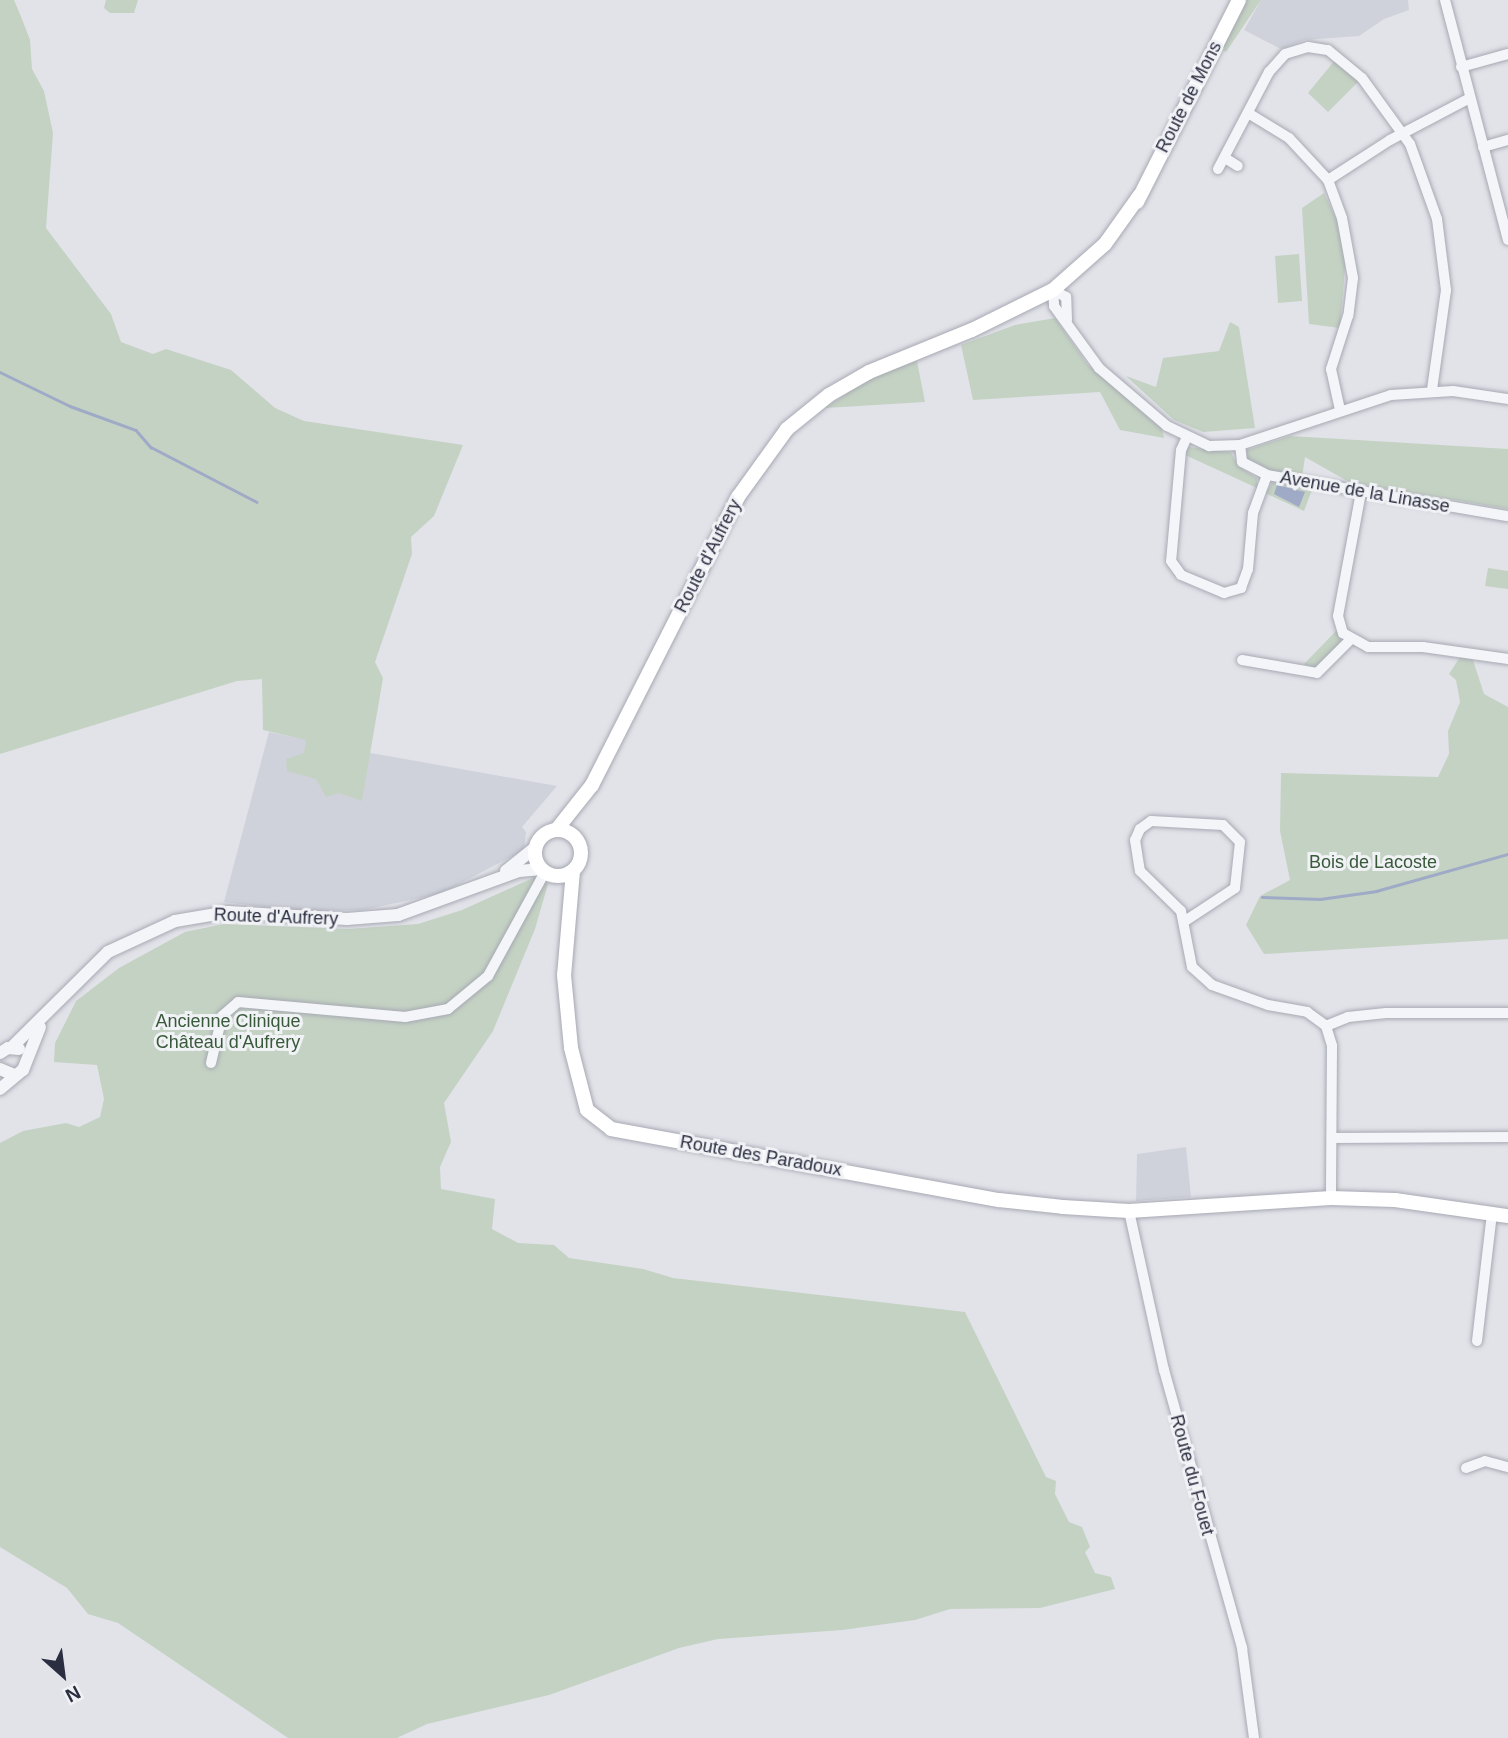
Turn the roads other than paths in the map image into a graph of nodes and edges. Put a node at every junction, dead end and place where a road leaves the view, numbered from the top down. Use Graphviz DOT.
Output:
graph roads {
  1 [pos="1239,0"];
  2 [pos="1445,0"];
  3 [pos="1508,54"];
  4 [pos="1461,67"];
  5 [pos="1469,98"];
  6 [pos="1248,113"];
  7 [pos="1403,133"];
  8 [pos="1508,140"];
  9 [pos="1483,147"];
  10 [pos="1225,158"];
  11 [pos="1238,166"];
  12 [pos="1218,169"];
  13 [pos="1328,180"];
  14 [pos="1508,240"];
  15 [pos="1056,295"];
  16 [pos="1432,390"];
  17 [pos="1508,399"];
  18 [pos="1340,411"];
  19 [pos="804,414"];
  20 [pos="1186,439"];
  21 [pos="1240,445"];
  22 [pos="1267,475"];
  23 [pos="1361,492"];
  24 [pos="1508,516"];
  25 [pos="1350,640"];
  26 [pos="1242,660"];
  27 [pos="1508,660"];
  28 [pos="592,785"];
  29 [pos="557,829"];
  30 [pos="577,838"];
  31 [pos="536,847"];
  32 [pos="573,871"];
  33 [pos="546,872"];
  34 [pos="491,881"];
  35 [pos="1185,921"];
  36 [pos="570,925"];
  37 [pos="1508,1013"];
  38 [pos="47,1014"];
  39 [pos="1326,1026"];
  40 [pos="4,1050"];
  41 [pos="25,1058"];
  42 [pos="211,1063"];
  43 [pos="0,1069"];
  44 [pos="14,1075"];
  45 [pos="0,1089"];
  46 [pos="1508,1137"];
  47 [pos="1335,1138"];
  48 [pos="1332,1198"];
  49 [pos="1129,1211"];
  50 [pos="1492,1213"];
  51 [pos="1508,1216"];
  52 [pos="1477,1341"];
  53 [pos="1508,1466"];
  54 [pos="1466,1468"];
  55 [pos="1254,1738"];
  1 -- 15 [label="main road, Route de Mons"];
  2 -- 4 [label="street"];
  3 -- 4 [label="street"];
  4 -- 5 [label="street"];
  5 -- 7 [label="street"];
  5 -- 9 [label="street"];
  6 -- 7 [label="street"];
  6 -- 10 [label="street"];
  6 -- 13 [label="street"];
  7 -- 13 [label="street"];
  7 -- 16 [label="street"];
  8 -- 9 [label="street"];
  9 -- 14 [label="street"];
  10 -- 11 [label="street"];
  10 -- 12 [label="street"];
  13 -- 18 [label="street"];
  15 -- 19 [label="main road, Route de Mons"];
  15 -- 20 [label="street"];
  16 -- 17 [label="street"];
  16 -- 18 [label="street"];
  18 -- 21 [label="street"];
  19 -- 28 [label="main road, Route d'Aufrery"];
  20 -- 21 [label="street"];
  20 -- 22 [label="street"];
  21 -- 22 [label="street, Avenue de la Linasse"];
  22 -- 23 [label="street, Avenue de la Linasse"];
  23 -- 24 [label="street, Avenue de la Linasse"];
  23 -- 25 [label="street"];
  25 -- 26 [label="street"];
  25 -- 27 [label="street"];
  28 -- 29 [label="main road, Route d'Aufrery"];
  28 -- 30 [label="main road, Route d'Aufrery"];
  29 -- 30 [label="main road"];
  29 -- 31 [label="main road"];
  30 -- 32 [label="main road"];
  31 -- 33 [label="main road"];
  31 -- 34 [label="street, Route d'Aufrery"];
  32 -- 33 [label="main road"];
  32 -- 36 [label="main road, Route des Paradoux"];
  33 -- 34 [label="street, Route d'Aufrery"];
  33 -- 36 [label="main road"];
  33 -- 42 [label="street"];
  34 -- 38 [label="street, Route d'Aufrery"];
  35 -- 35 [label="street"];
  35 -- 39 [label="street"];
  36 -- 49 [label="main road, Route des Paradoux"];
  37 -- 39 [label="street"];
  38 -- 40 [label="street, Route d'Aufrery"];
  38 -- 41 [label="street, Route d'Aufrery"];
  39 -- 47 [label="street"];
  40 -- 41 [label="street"];
  41 -- 44 [label="street, Route d'Aufrery"];
  43 -- 44 [label="street"];
  44 -- 45 [label="street"];
  46 -- 47 [label="street"];
  47 -- 48 [label="street"];
  48 -- 49 [label="main road, Route des Paradoux"];
  48 -- 50 [label="main road, Route des Paradoux"];
  49 -- 55 [label="street, Route du Fouet"];
  50 -- 51 [label="main road, Route des Paradoux"];
  50 -- 52 [label="street"];
  53 -- 54 [label="street"];
}
